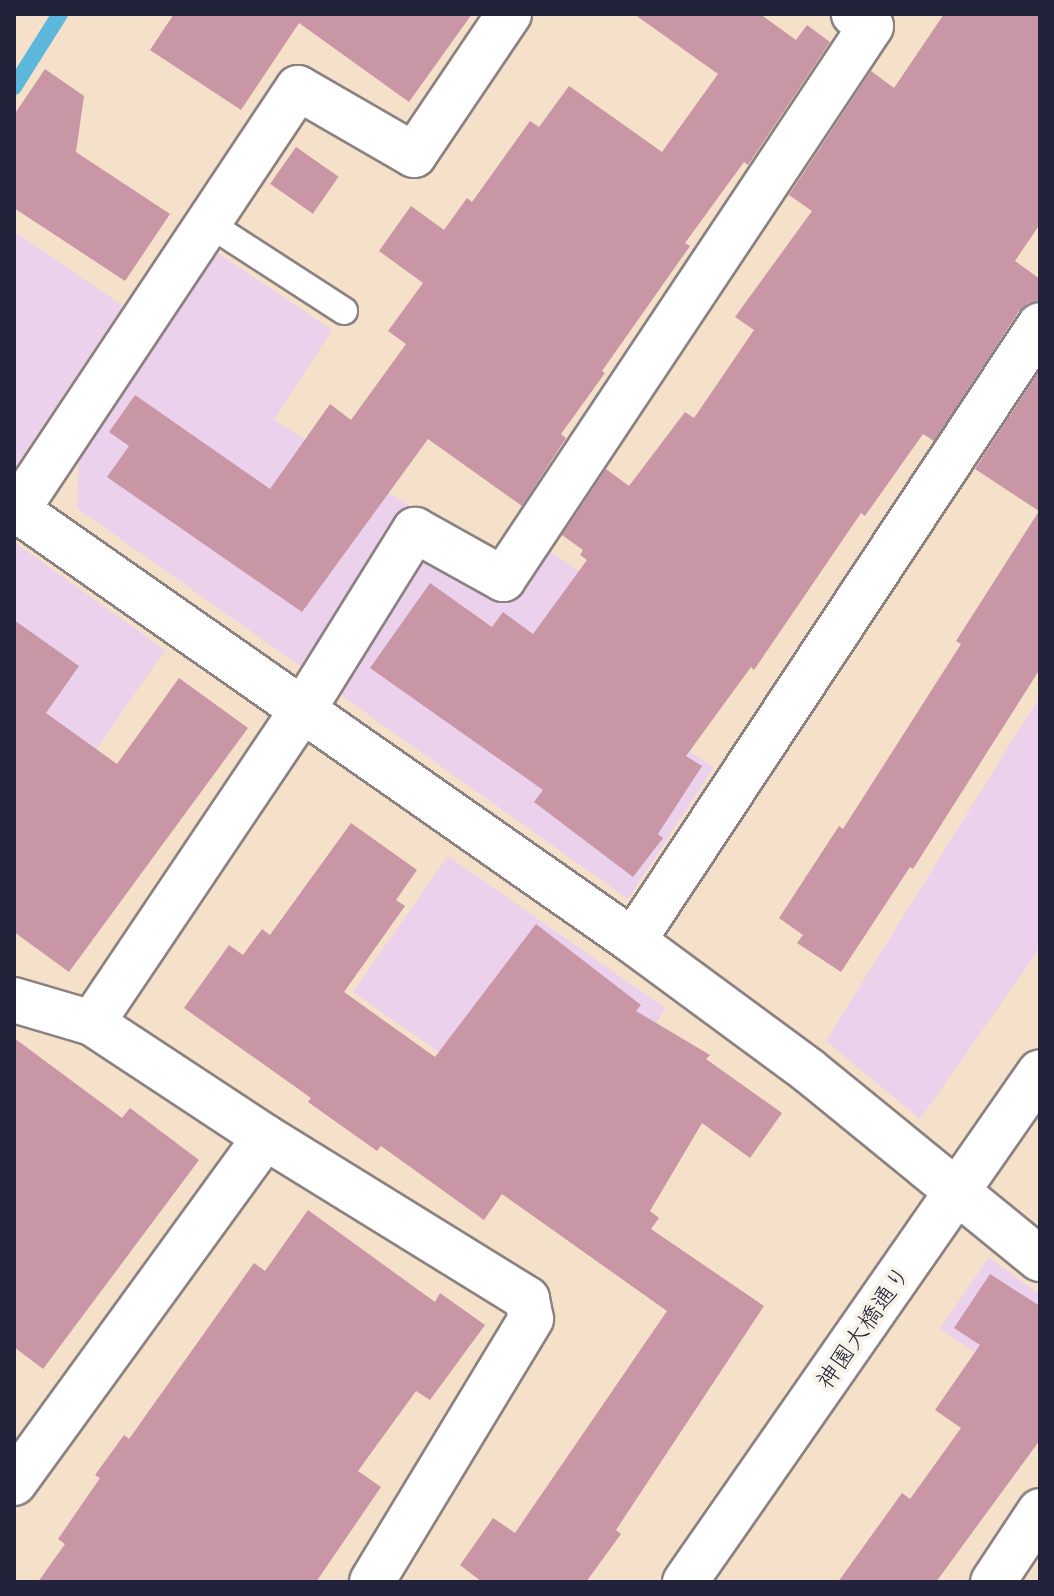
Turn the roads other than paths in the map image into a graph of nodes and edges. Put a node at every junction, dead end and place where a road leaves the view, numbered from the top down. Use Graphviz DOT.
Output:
graph roads {
  1 [pos="509,14"];
  2 [pos="854,14"];
  3 [pos="208,223"];
  4 [pos="344,311"];
  5 [pos="1040,325"];
  6 [pos="16,509"];
  7 [pos="304,708"];
  8 [pos="633,941"];
  9 [pos="14,1000"];
  10 [pos="92,1023"];
  11 [pos="1040,1072"];
  12 [pos="265,1137"];
  13 [pos="957,1192"];
  14 [pos="1040,1259"];
  15 [pos="14,1483"];
  16 [pos="1040,1511"];
  17 [pos="372,1582"];
  18 [pos="685,1582"];
  19 [pos="993,1582"];
  1 -- 3 [label="street"];
  2 -- 7 [label="street"];
  3 -- 4 [label="lane"];
  3 -- 6 [label="street"];
  5 -- 8 [label="street"];
  6 -- 7 [label="street"];
  7 -- 8 [label="street"];
  7 -- 10 [label="street"];
  8 -- 13 [label="street"];
  9 -- 10 [label="street"];
  10 -- 12 [label="street"];
  11 -- 13 [label="street, 神園大橋通り"];
  12 -- 15 [label="street"];
  12 -- 17 [label="street"];
  13 -- 14 [label="street"];
  13 -- 18 [label="street, 神園大橋通り"];
  16 -- 19 [label="street"];
}
